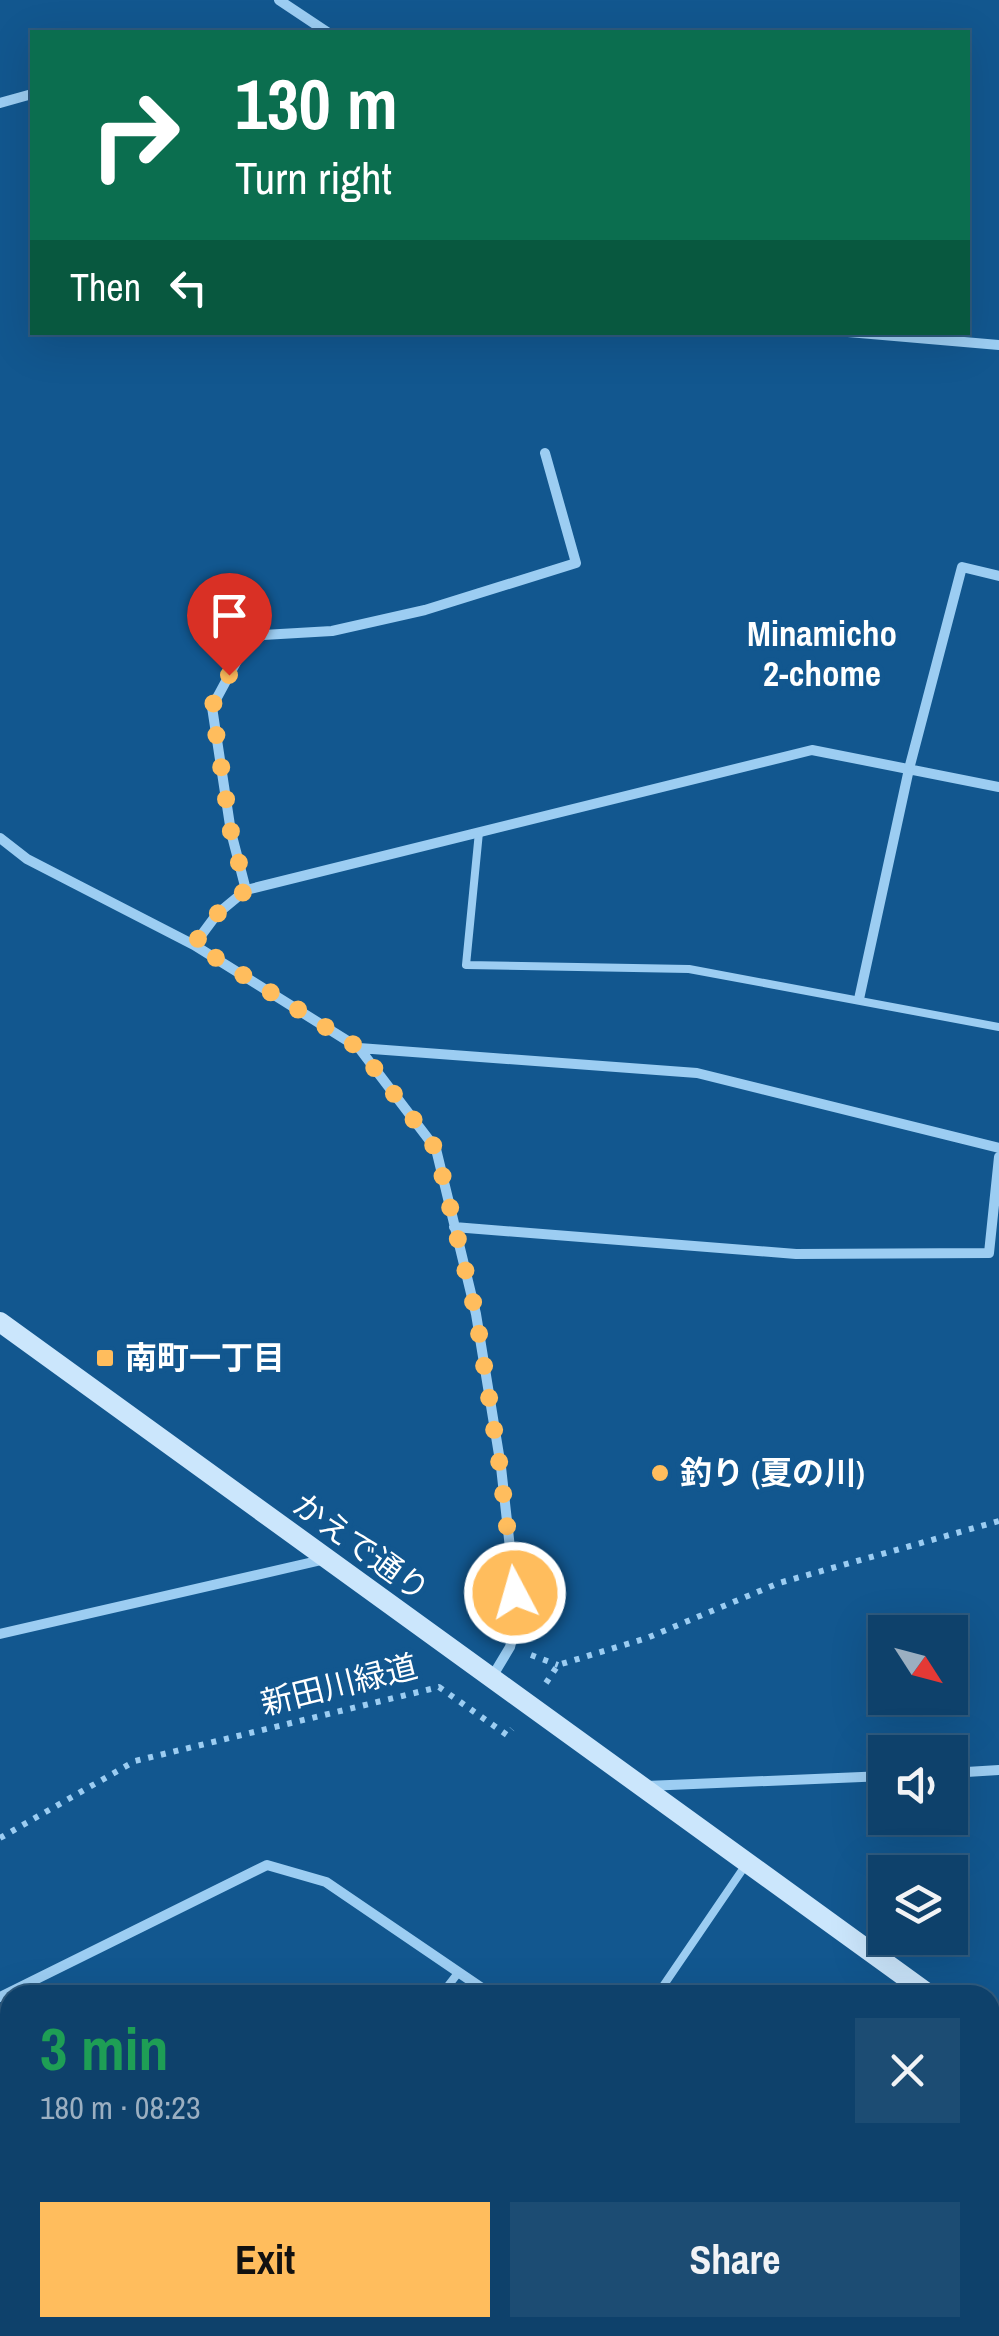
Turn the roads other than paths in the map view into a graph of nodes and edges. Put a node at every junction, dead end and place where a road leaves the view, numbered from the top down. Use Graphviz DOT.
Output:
graph roads {
  1 [pos="279,0"];
  2 [pos="324,30"];
  3 [pos="30,95"];
  4 [pos="0,103"];
  5 [pos="883,335"];
  6 [pos="999,345"];
  7 [pos="545,453"];
  8 [pos="999,576"];
  9 [pos="909,769"];
  10 [pos="999,787"];
  11 [pos="479,832"];
  12 [pos="0,838"];
  13 [pos="246,890"];
  14 [pos="194,944"];
  15 [pos="859,999"];
  16 [pos="999,1027"];
  17 [pos="359,1048"];
  18 [pos="999,1148"];
  19 [pos="999,1157"];
  20 [pos="454,1227"];
  21 [pos="0,1322"];
  22 [pos="326,1559"];
  23 [pos="0,1634"];
  24 [pos="491,1678"];
  25 [pos="999,1770"];
  26 [pos="968,1772"];
  27 [pos="868,1777"];
  28 [pos="642,1786"];
  29 [pos="748,1863"];
  30 [pos="458,1972"];
  31 [pos="24,1985"];
  32 [pos="448,1985"];
  33 [pos="477,1985"];
  34 [pos="664,1985"];
  35 [pos="902,1985"];
  1 -- 2 [label="street"];
  3 -- 4 [label="street"];
  5 -- 6 [label="street"];
  7 -- 13 [label="street"];
  8 -- 9 [label="street"];
  9 -- 10 [label="street"];
  9 -- 11 [label="street"];
  9 -- 15 [label="street"];
  11 -- 13 [label="street"];
  11 -- 15 [label="lane"];
  12 -- 14 [label="street"];
  13 -- 14 [label="street"];
  14 -- 17 [label="street"];
  15 -- 16 [label="lane"];
  17 -- 18 [label="street"];
  17 -- 20 [label="street"];
  19 -- 20 [label="street"];
  20 -- 24 [label="street"];
  21 -- 22 [label="street, かえで通り"];
  22 -- 23 [label="street"];
  22 -- 24 [label="street, かえで通り"];
  24 -- 28 [label="street, かえで通り"];
  25 -- 26 [label="street"];
  27 -- 28 [label="street"];
  28 -- 29 [label="street, かえで通り"];
  29 -- 34 [label="lane"];
  29 -- 35 [label="street, かえで通り"];
  30 -- 31 [label="street"];
  30 -- 32 [label="lane"];
  30 -- 33 [label="street"];
}
